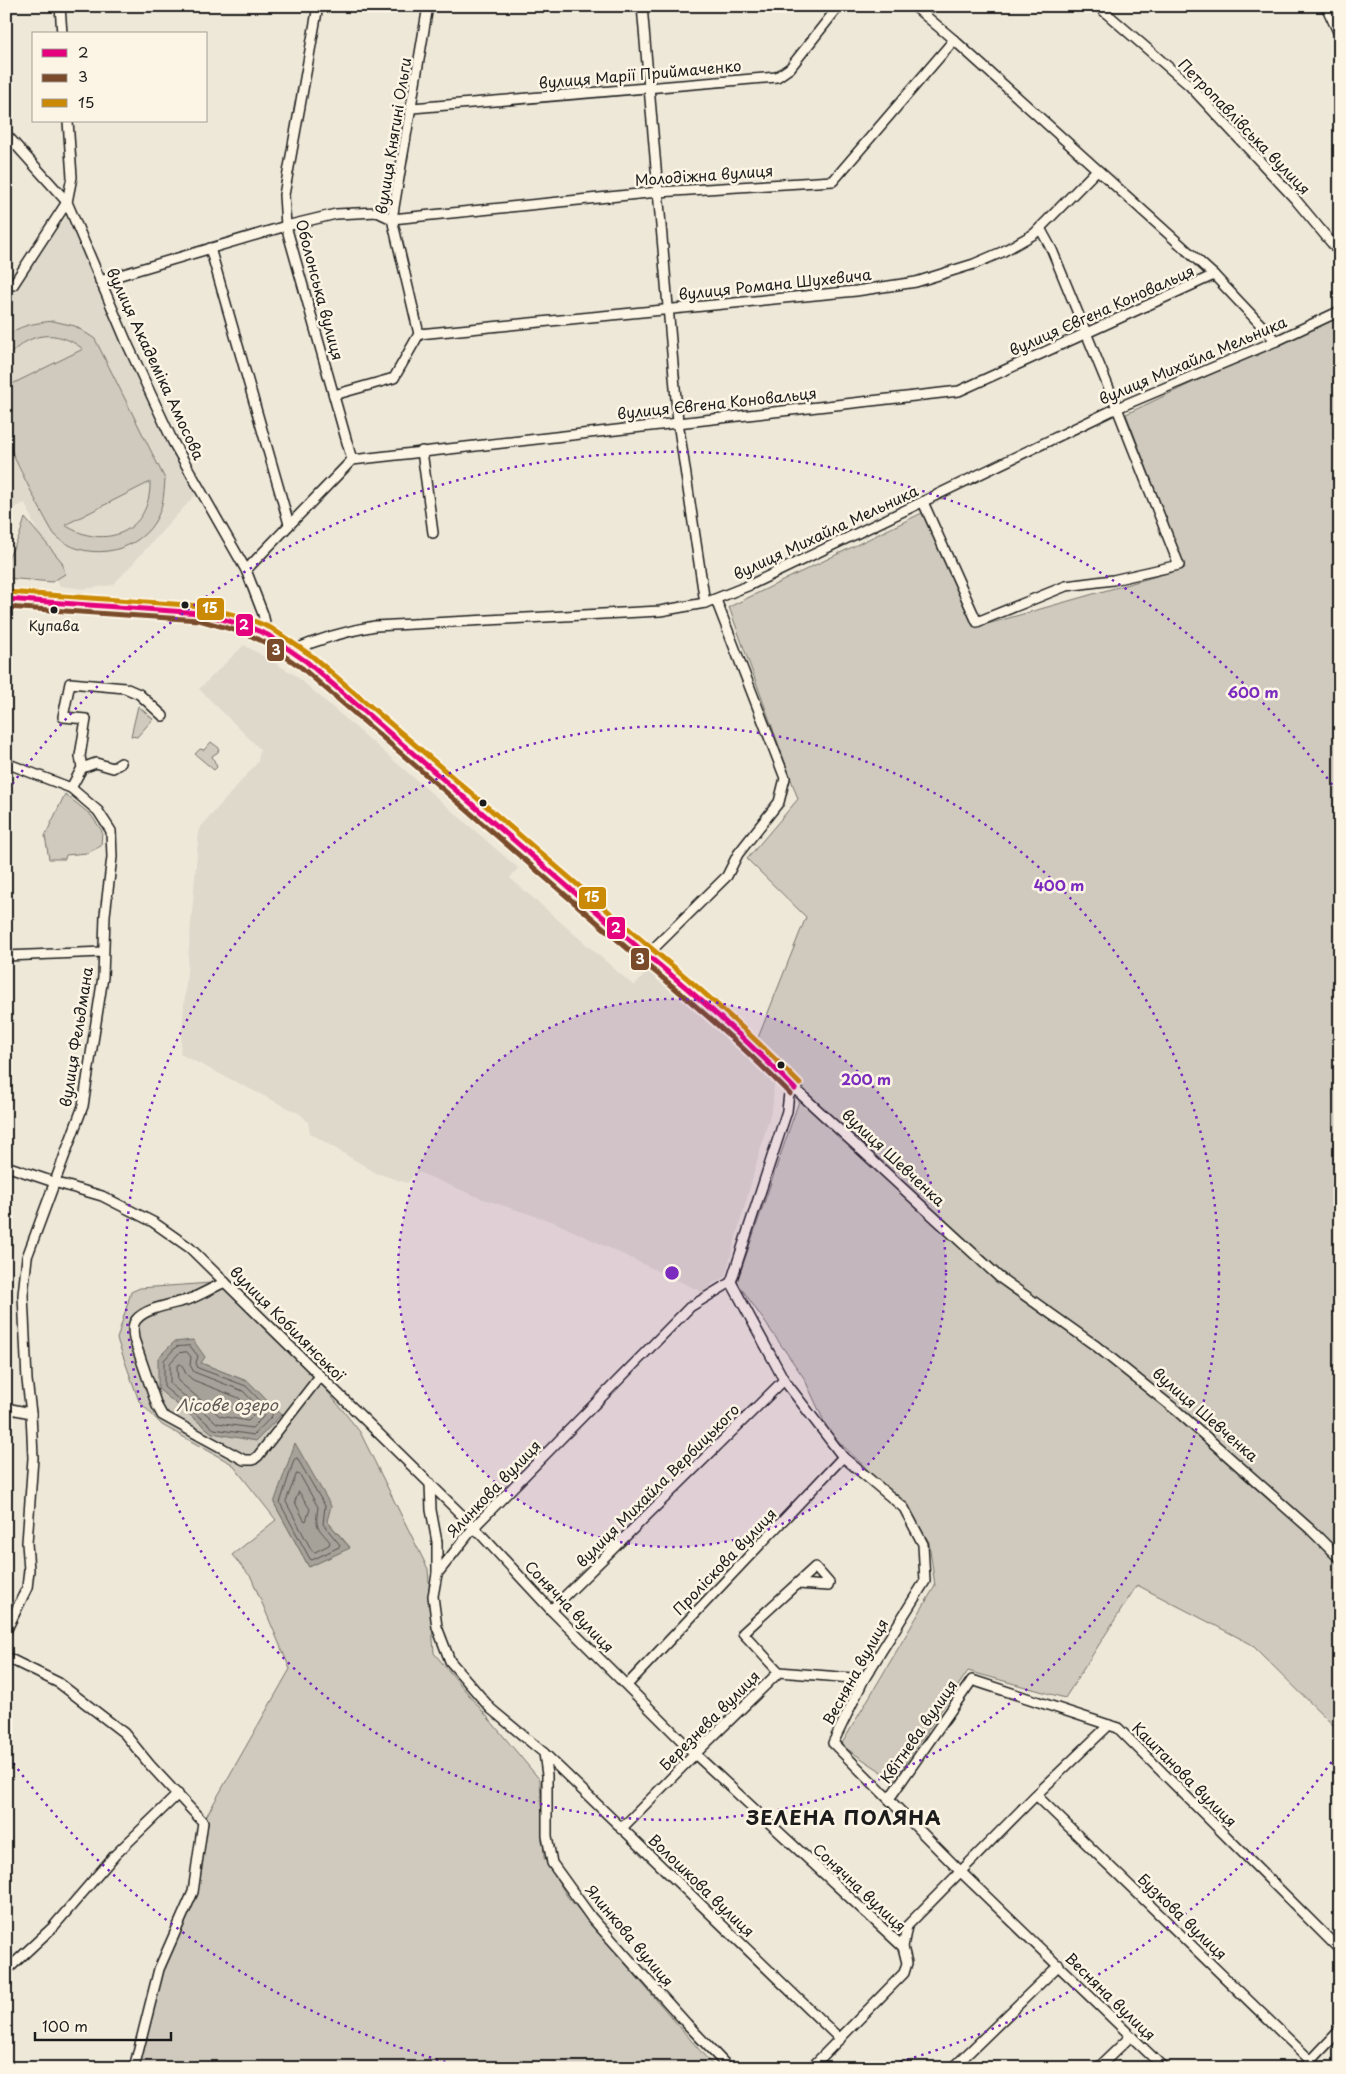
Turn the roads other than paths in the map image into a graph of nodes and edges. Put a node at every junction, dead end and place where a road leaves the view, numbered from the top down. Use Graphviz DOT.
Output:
graph roads {
  1 [pos="60,6"];
  2 [pos="318,6"];
  3 [pos="428,6"];
  4 [pos="642,6"];
  5 [pos="839,6"];
  6 [pos="914,6"];
  7 [pos="1098,6"];
  8 [pos="1326,6"];
  9 [pos="62,32"];
  10 [pos="1340,36"];
  11 [pos="954,40"];
  12 [pos="649,88"];
  13 [pos="412,108"];
  14 [pos="68,122"];
  15 [pos="6,134"];
  16 [pos="1097,170"];
  17 [pos="658,192"];
  18 [pos="68,202"];
  19 [pos="392,220"];
  20 [pos="286,226"];
  21 [pos="1040,228"];
  22 [pos="210,248"];
  23 [pos="1340,253"];
  24 [pos="1214,276"];
  25 [pos="100,281"];
  26 [pos="13,285"];
  27 [pos="670,309"];
  28 [pos="1340,311"];
  29 [pos="419,334"];
  30 [pos="1086,334"];
  31 [pos="1276,341"];
  32 [pos="334,395"];
  33 [pos="1118,408"];
  34 [pos="678,422"];
  35 [pos="422,451"];
  36 [pos="352,460"];
  37 [pos="923,502"];
  38 [pos="290,524"];
  39 [pos="433,533"];
  40 [pos="246,570"];
  41 [pos="6,599"];
  42 [pos="716,600"];
  43 [pos="705,603"];
  44 [pos="268,635"];
  45 [pos="291,651"];
  46 [pos="163,716"];
  47 [pos="6,763"];
  48 [pos="121,763"];
  49 [pos="82,768"];
  50 [pos="71,788"];
  51 [pos="103,952"];
  52 [pos="647,955"];
  53 [pos="6,956"];
  54 [pos="792,1087"];
  55 [pos="6,1166"];
  56 [pos="54,1182"];
  57 [pos="225,1282"];
  58 [pos="731,1282"];
  59 [pos="320,1376"];
  60 [pos="784,1380"];
  61 [pos="6,1408"];
  62 [pos="31,1413"];
  63 [pos="843,1458"];
  64 [pos="430,1483"];
  65 [pos="474,1527"];
  66 [pos="1340,1559"];
  67 [pos="437,1574"];
  68 [pos="798,1584"];
  69 [pos="551,1610"];
  70 [pos="6,1631"];
  71 [pos="6,1657"];
  72 [pos="779,1672"];
  73 [pos="864,1679"];
  74 [pos="972,1680"];
  75 [pos="627,1685"];
  76 [pos="1109,1725"];
  77 [pos="544,1753"];
  78 [pos="694,1754"];
  79 [pos="178,1794"];
  80 [pos="1036,1794"];
  81 [pos="889,1799"];
  82 [pos="621,1829"];
  83 [pos="961,1872"];
  84 [pos="903,1947"];
  85 [pos="1340,1950"];
  86 [pos="1059,1966"];
  87 [pos="6,1971"];
  88 [pos="1340,2030"];
  89 [pos="1131,2036"];
  90 [pos="840,2038"];
  91 [pos="1310,2060"];
  92 [pos="134,2068"];
  93 [pos="728,2068"];
  94 [pos="811,2068"];
  95 [pos="953,2068"];
  96 [pos="1098,2068"];
  97 [pos="1164,2068"];
  98 [pos="1304,2068"];
  1 -- 9 [label="street"];
  2 -- 20 [label="street, Оболонська вулиця"];
  3 -- 13 [label="street, вулиця Княгині Ольги"];
  4 -- 12 [label="street"];
  5 -- 12 [label="street, вулиця Марії Приймаченко"];
  6 -- 11 [label="street, вулиця Євгена Коновальця"];
  7 -- 23 [label="street, Петропавлівська вулиця"];
  8 -- 10 [label="street"];
  11 -- 16 [label="street, вулиця Євгена Коновальця"];
  11 -- 17 [label="street, Молодіжна вулиця"];
  12 -- 13 [label="street, вулиця Марії Приймаченко"];
  12 -- 17 [label="street"];
  13 -- 19 [label="street, вулиця Княгині Ольги"];
  14 -- 18 [label="street"];
  15 -- 18 [label="street"];
  16 -- 21 [label="street, вулиця Романа Шухевича"];
  16 -- 24 [label="street, вулиця Євгена Коновальця"];
  17 -- 19 [label="street, Молодіжна вулиця"];
  17 -- 27 [label="street"];
  18 -- 25 [label="street, вулиця Академіка Амосова"];
  18 -- 26 [label="street"];
  19 -- 20 [label="street"];
  19 -- 29 [label="street, вулиця Княгині Ольги"];
  20 -- 22 [label="street"];
  20 -- 32 [label="street, Оболонська вулиця"];
  21 -- 27 [label="street, вулиця Романа Шухевича"];
  21 -- 30 [label="street"];
  22 -- 25 [label="street"];
  22 -- 38 [label="street"];
  24 -- 30 [label="street, вулиця Євгена Коновальця"];
  24 -- 31 [label="street, вулиця Євгена Коновальця"];
  25 -- 40 [label="street, вулиця Академіка Амосова"];
  27 -- 29 [label="street, вулиця Романа Шухевича"];
  27 -- 34 [label="street"];
  28 -- 31 [label="street, вулиця Михайла Мельника"];
  29 -- 32 [label="street"];
  30 -- 33 [label="street"];
  30 -- 34 [label="street, вулиця Євгена Коновальця"];
  31 -- 33 [label="street, вулиця Михайла Мельника"];
  32 -- 36 [label="street, Оболонська вулиця"];
  33 -- 37 [label="street, вулиця Михайла Мельника"];
  33 -- 37 [label="street"];
  34 -- 35 [label="street, вулиця Євгена Коновальця"];
  34 -- 43 [label="street"];
  35 -- 36 [label="street, вулиця Євгена Коновальця"];
  35 -- 39 [label="street"];
  36 -- 38 [label="street"];
  37 -- 42 [label="street, вулиця Михайла Мельника"];
  38 -- 40 [label="street"];
  40 -- 44 [label="street, вулиця Академіка Амосова"];
  41 -- 44 [label="street, вулиця Шевченка"];
  42 -- 43 [label="street, вулиця Михайла Мельника"];
  42 -- 52 [label="street"];
  43 -- 45 [label="street, вулиця Михайла Мельника"];
  44 -- 45 [label="street, вулиця Шевченка"];
  45 -- 52 [label="street, вулиця Шевченка"];
  46 -- 49 [label="street"];
  47 -- 50 [label="street, вулиця Фельдмана"];
  48 -- 49 [label="street"];
  49 -- 50 [label="street"];
  50 -- 51 [label="street, вулиця Фельдмана"];
  51 -- 53 [label="street"];
  51 -- 56 [label="street, вулиця Фельдмана"];
  52 -- 54 [label="street, вулиця Шевченка"];
  54 -- 58 [label="street"];
  54 -- 66 [label="street, вулиця Шевченка"];
  55 -- 56 [label="street, вулиця Кобилянської"];
  56 -- 57 [label="street, вулиця Кобилянської"];
  56 -- 62 [label="street, вулиця Фельдмана"];
  57 -- 59 [label="street, вулиця Кобилянської"];
  57 -- 59 [label="street"];
  58 -- 60 [label="street, Весняна вулиця"];
  58 -- 65 [label="street, Ялинкова вулиця"];
  59 -- 64 [label="street, вулиця Кобилянської"];
  60 -- 63 [label="street, Весняна вулиця"];
  60 -- 69 [label="street, вулиця Михайла Вербицького"];
  61 -- 62 [label="street"];
  62 -- 70 [label="street, вулиця Фельдмана"];
  63 -- 73 [label="street, Весняна вулиця"];
  63 -- 75 [label="street, Проліскова вулиця"];
  64 -- 65 [label="street, вулиця Кобилянської"];
  64 -- 67 [label="street"];
  65 -- 67 [label="street, Ялинкова вулиця"];
  65 -- 69 [label="street, Сонячна вулиця"];
  67 -- 77 [label="street, Ялинкова вулиця"];
  68 -- 72 [label="street"];
  69 -- 75 [label="street, Сонячна вулиця"];
  71 -- 79 [label="street"];
  72 -- 73 [label="street, Березнева вулиця"];
  72 -- 78 [label="street, Березнева вулиця"];
  73 -- 81 [label="street, Весняна вулиця"];
  74 -- 76 [label="street, Каштанова вулиця"];
  74 -- 81 [label="street, Квітнева вулиця"];
  75 -- 78 [label="street, Сонячна вулиця"];
  76 -- 80 [label="street, Сонячна вулиця"];
  76 -- 85 [label="street, Каштанова вулиця"];
  77 -- 82 [label="street, Волошкова вулиця"];
  77 -- 93 [label="street, Ялинкова вулиця"];
  78 -- 82 [label="street, Березнева вулиця"];
  78 -- 84 [label="street, Сонячна вулиця"];
  79 -- 87 [label="street"];
  79 -- 92 [label="street"];
  80 -- 83 [label="street, Сонячна вулиця"];
  80 -- 91 [label="street, Бузкова вулиця"];
  81 -- 83 [label="street, Весняна вулиця"];
  82 -- 90 [label="street, Волошкова вулиця"];
  83 -- 84 [label="street, Сонячна вулиця"];
  83 -- 86 [label="street, Весняна вулиця"];
  84 -- 90 [label="street"];
  86 -- 89 [label="street, Весняна вулиця"];
  86 -- 95 [label="street"];
  88 -- 91 [label="street"];
  89 -- 96 [label="street"];
  89 -- 97 [label="street, Весняна вулиця"];
  90 -- 94 [label="street"];
  91 -- 98 [label="street"];
}
